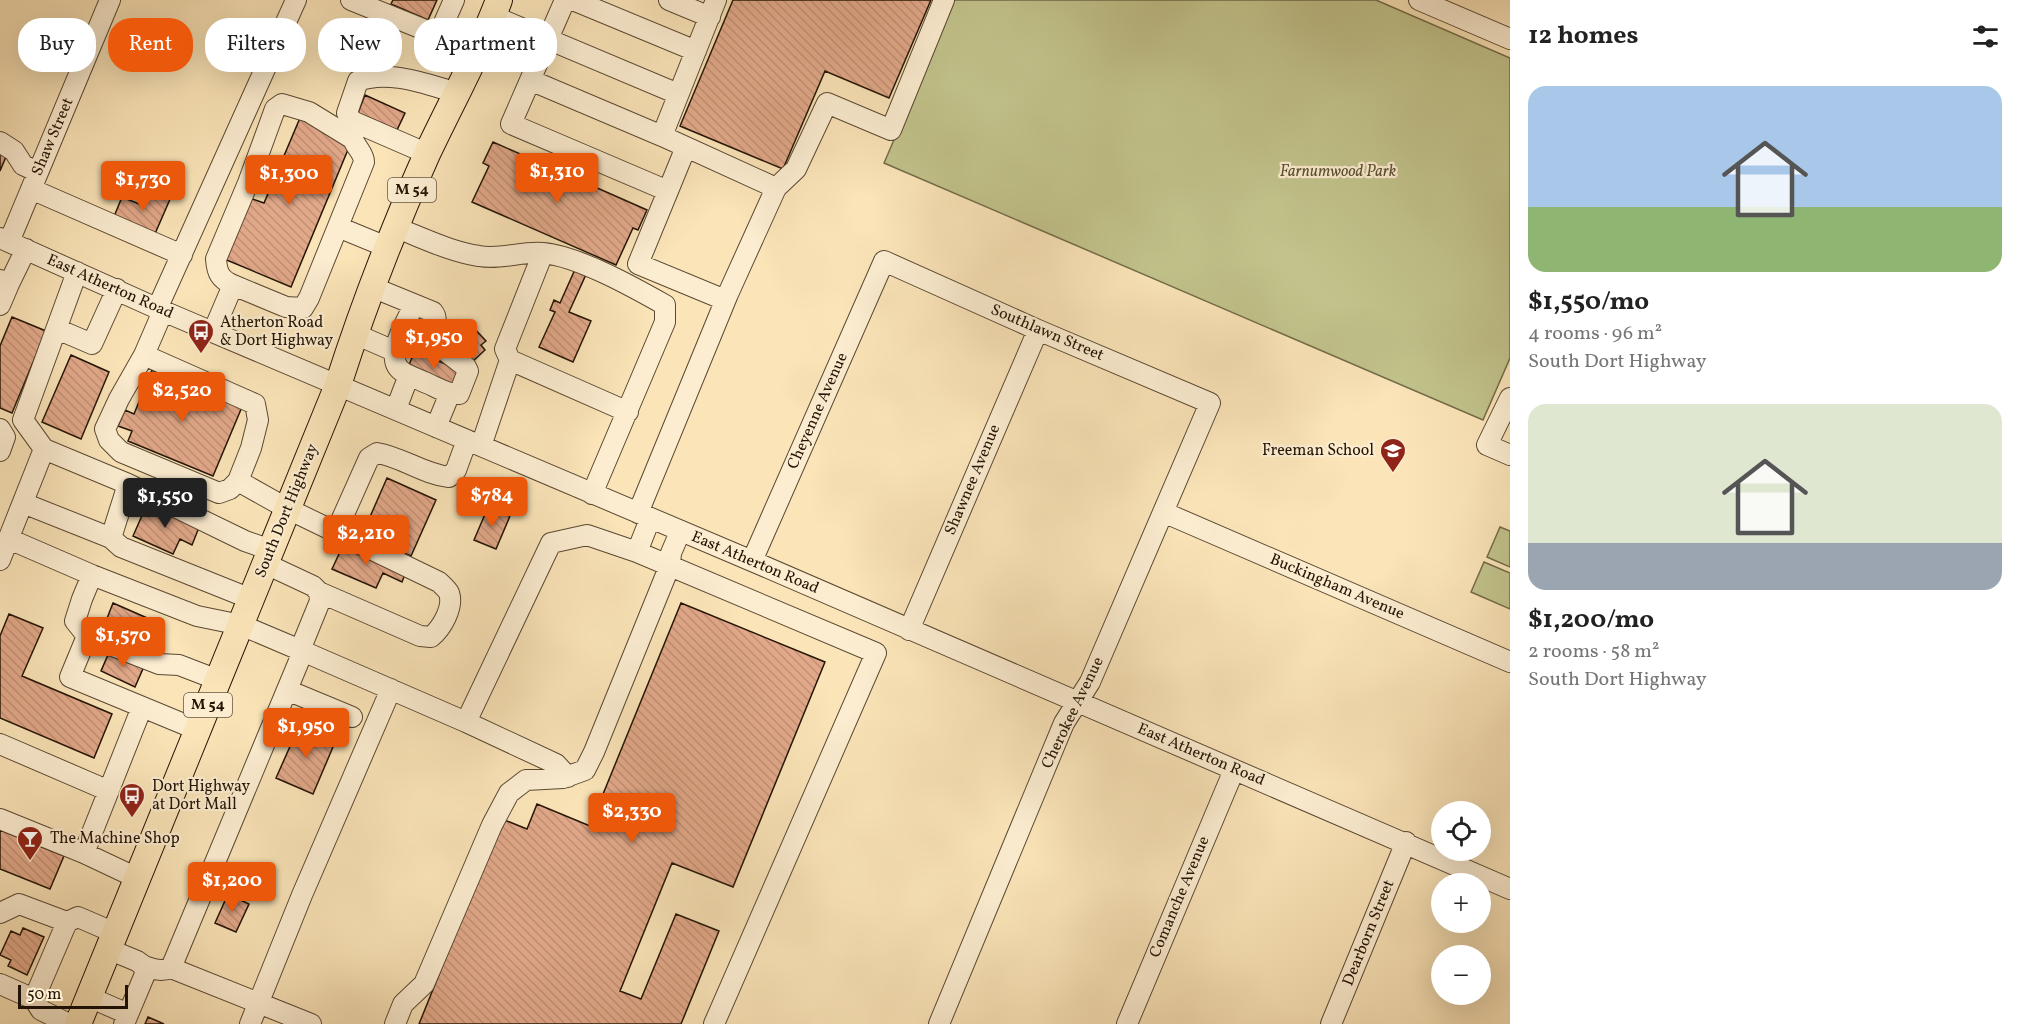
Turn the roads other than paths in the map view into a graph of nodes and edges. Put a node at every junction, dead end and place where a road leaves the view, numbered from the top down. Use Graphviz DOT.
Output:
graph roads {
  1 [pos="110,0"];
  2 [pos="296,0"];
  3 [pos="351,0"];
  4 [pos="454,0"];
  5 [pos="566,0"];
  6 [pos="573,0"];
  7 [pos="669,0"];
  8 [pos="944,0"];
  9 [pos="1419,0"];
  10 [pos="496,8"];
  11 [pos="713,8"];
  12 [pos="446,18"];
  13 [pos="514,18"];
  14 [pos="557,20"];
  15 [pos="414,24"];
  16 [pos="1510,39"];
  17 [pos="557,41"];
  18 [pos="696,51"];
  19 [pos="468,72"];
  20 [pos="534,72"];
  21 [pos="530,80"];
  22 [pos="458,93"];
  23 [pos="678,94"];
  24 [pos="662,136"];
  25 [pos="0,142"];
  26 [pos="686,147"];
  27 [pos="428,154"];
  28 [pos="34,180"];
  29 [pos="776,188"];
  30 [pos="668,191"];
  31 [pos="338,227"];
  32 [pos="393,238"];
  33 [pos="12,243"];
  34 [pos="543,253"];
  35 [pos="182,255"];
  36 [pos="884,261"];
  37 [pos="77,272"];
  38 [pos="5,282"];
  39 [pos="233,285"];
  40 [pos="372,287"];
  41 [pos="117,289"];
  42 [pos="725,300"];
  43 [pos="414,304"];
  44 [pos="0,305"];
  45 [pos="160,310"];
  46 [pos="57,329"];
  47 [pos="1038,330"];
  48 [pos="213,332"];
  49 [pos="355,334"];
  50 [pos="394,351"];
  51 [pos="144,355"];
  52 [pos="510,360"];
  53 [pos="410,375"];
  54 [pos="339,386"];
  55 [pos="450,393"];
  56 [pos="1510,398"];
  57 [pos="1210,403"];
  58 [pos="396,410"];
  59 [pos="628,412"];
  60 [pos="436,427"];
  61 [pos="474,443"];
  62 [pos="44,449"];
  63 [pos="1510,454"];
  64 [pos="238,481"];
  65 [pos="128,484"];
  66 [pos="592,494"];
  67 [pos="23,503"];
  68 [pos="288,510"];
  69 [pos="1163,512"];
  70 [pos="644,516"];
  71 [pos="336,532"];
  72 [pos="680,532"];
  73 [pos="111,538"];
  74 [pos="9,539"];
  75 [pos="637,552"];
  76 [pos="268,557"];
  77 [pos="0,560"];
  78 [pos="752,561"];
  79 [pos="670,565"];
  80 [pos="92,575"];
  81 [pos="319,592"];
  82 [pos="251,599"];
  83 [pos="888,620"];
  84 [pos="241,626"];
  85 [pos="909,630"];
  86 [pos="87,636"];
  87 [pos="300,650"];
  88 [pos="876,653"];
  89 [pos="1510,662"];
  90 [pos="218,680"];
  91 [pos="391,689"];
  92 [pos="287,690"];
  93 [pos="1076,701"];
  94 [pos="142,707"];
  95 [pos="352,717"];
  96 [pos="466,722"];
  97 [pos="198,730"];
  98 [pos="0,744"];
  99 [pos="1234,770"];
  100 [pos="568,777"];
  101 [pos="109,791"];
  102 [pos="0,819"];
  103 [pos="1406,842"];
  104 [pos="84,854"];
  105 [pos="137,878"];
  106 [pos="1510,889"];
  107 [pos="0,913"];
  108 [pos="67,922"];
  109 [pos="112,941"];
  110 [pos="144,966"];
  111 [pos="171,968"];
  112 [pos="0,984"];
  113 [pos="89,997"];
  114 [pos="34,999"];
  115 [pos="258,1002"];
  116 [pos="126,1019"];
  117 [pos="69,1024"];
  118 [pos="78,1024"];
  119 [pos="250,1024"];
  120 [pos="311,1024"];
  121 [pos="394,1024"];
  122 [pos="714,1024"];
  123 [pos="939,1024"];
  124 [pos="1126,1024"];
  125 [pos="1331,1024"];
  1 -- 28 [label="street, Shaw Street"];
  2 -- 35 [label="street"];
  3 -- 15 [label="street"];
  4 -- 12 [label="street"];
  5 -- 14 [label="street"];
  6 -- 18 [label="street"];
  7 -- 11 [label="street"];
  8 -- 29 [label="street"];
  9 -- 16 [label="street"];
  10 -- 13 [label="street"];
  11 -- 18 [label="street"];
  17 -- 23 [label="street"];
  18 -- 23 [label="street"];
  19 -- 22 [label="main road, South Dort Highway / M 54"];
  20 -- 21 [label="street"];
  21 -- 24 [label="street"];
  21 -- 30 [label="street"];
  22 -- 27 [label="main road, South Dort Highway / M 54"];
  22 -- 27 [label="street"];
  23 -- 24 [label="street"];
  24 -- 26 [label="street"];
  25 -- 28 [label="street"];
  26 -- 29 [label="street"];
  26 -- 30 [label="street"];
  27 -- 32 [label="main road, South Dort Highway / M 54"];
  28 -- 33 [label="street, Shaw Street"];
  28 -- 35 [label="street"];
  29 -- 42 [label="street"];
  30 -- 42 [label="street"];
  31 -- 32 [label="street"];
  31 -- 39 [label="street"];
  31 -- 39 [label="street"];
  32 -- 34 [label="street"];
  32 -- 40 [label="main road, South Dort Highway / M 54"];
  33 -- 37 [label="street, East Atherton Road"];
  33 -- 38 [label="street, Shaw Street"];
  34 -- 52 [label="street"];
  34 -- 59 [label="street"];
  35 -- 45 [label="street"];
  36 -- 47 [label="street, Southlawn Street"];
  36 -- 78 [label="street, Cheyenne Avenue"];
  37 -- 41 [label="street, East Atherton Road"];
  37 -- 46 [label="street"];
  38 -- 44 [label="street, Shaw Street"];
  39 -- 48 [label="street"];
  40 -- 43 [label="street"];
  40 -- 49 [label="main road, South Dort Highway / M 54"];
  41 -- 45 [label="street, East Atherton Road"];
  41 -- 46 [label="street"];
  42 -- 70 [label="street"];
  43 -- 50 [label="street"];
  43 -- 55 [label="street"];
  45 -- 48 [label="street, East Atherton Road"];
  45 -- 51 [label="street"];
  46 -- 62 [label="street"];
  47 -- 57 [label="street, Southlawn Street"];
  47 -- 85 [label="street, Shawnee Avenue"];
  48 -- 54 [label="street, East Atherton Road"];
  49 -- 50 [label="street"];
  49 -- 54 [label="main road, South Dort Highway / M 54"];
  50 -- 53 [label="street"];
  51 -- 64 [label="street"];
  51 -- 64 [label="street"];
  52 -- 59 [label="street"];
  52 -- 61 [label="street"];
  53 -- 55 [label="street"];
  53 -- 58 [label="street"];
  54 -- 58 [label="street, East Atherton Road"];
  54 -- 68 [label="main road, South Dort Highway / M 54"];
  55 -- 60 [label="street"];
  56 -- 63 [label="street"];
  57 -- 69 [label="street, Cherokee Avenue"];
  58 -- 60 [label="street, East Atherton Road"];
  59 -- 66 [label="street"];
  60 -- 61 [label="street, East Atherton Road"];
  61 -- 66 [label="street, East Atherton Road"];
  61 -- 71 [label="street"];
  62 -- 65 [label="street"];
  62 -- 67 [label="street"];
  64 -- 68 [label="street"];
  65 -- 73 [label="street"];
  65 -- 76 [label="street"];
  66 -- 70 [label="street, East Atherton Road"];
  67 -- 73 [label="street"];
  67 -- 74 [label="street"];
  68 -- 71 [label="street"];
  68 -- 76 [label="main road, South Dort Highway / M 54"];
  69 -- 89 [label="street, Buckingham Avenue"];
  69 -- 93 [label="street, Cherokee Avenue"];
  70 -- 72 [label="street, East Atherton Road"];
  70 -- 75 [label="street"];
  71 -- 81 [label="street"];
  72 -- 78 [label="street, East Atherton Road"];
  72 -- 79 [label="street"];
  73 -- 82 [label="street"];
  74 -- 77 [label="street"];
  74 -- 80 [label="street"];
  75 -- 79 [label="street"];
  75 -- 96 [label="street"];
  76 -- 81 [label="street"];
  76 -- 82 [label="main road, South Dort Highway / M 54"];
  78 -- 83 [label="street, East Atherton Road"];
  79 -- 88 [label="street"];
  79 -- 100 [label="street"];
  80 -- 84 [label="street"];
  80 -- 86 [label="street"];
  81 -- 87 [label="street"];
  82 -- 84 [label="main road, South Dort Highway / M 54"];
  83 -- 85 [label="street, East Atherton Road"];
  83 -- 88 [label="street"];
  84 -- 87 [label="street"];
  84 -- 90 [label="main road, South Dort Highway / M 54"];
  85 -- 93 [label="street, East Atherton Road"];
  86 -- 90 [label="street"];
  86 -- 94 [label="street"];
  87 -- 91 [label="street"];
  87 -- 92 [label="street"];
  88 -- 122 [label="street"];
  90 -- 97 [label="main road, South Dort Highway / M 54"];
  91 -- 96 [label="street"];
  91 -- 115 [label="street"];
  92 -- 95 [label="street"];
  92 -- 111 [label="street"];
  93 -- 99 [label="street, East Atherton Road"];
  93 -- 123 [label="street, Cherokee Avenue"];
  94 -- 97 [label="street"];
  94 -- 101 [label="street"];
  96 -- 100 [label="street"];
  97 -- 105 [label="main road, South Dort Highway / M 54"];
  98 -- 101 [label="street"];
  99 -- 103 [label="street, East Atherton Road"];
  99 -- 124 [label="street, Comanche Avenue"];
  100 -- 121 [label="street"];
  101 -- 104 [label="street"];
  102 -- 104 [label="street"];
  103 -- 106 [label="street, East Atherton Road"];
  103 -- 125 [label="street, Dearborn Street"];
  104 -- 105 [label="street"];
  105 -- 109 [label="main road, South Dort Highway / M 54"];
  107 -- 108 [label="street"];
  108 -- 109 [label="street"];
  108 -- 114 [label="street"];
  109 -- 110 [label="street"];
  109 -- 113 [label="main road, South Dort Highway / M 54"];
  110 -- 111 [label="street"];
  110 -- 116 [label="street"];
  111 -- 115 [label="street"];
  112 -- 114 [label="street"];
  113 -- 116 [label="street"];
  113 -- 118 [label="main road, South Dort Highway / M 54"];
  114 -- 117 [label="street"];
  115 -- 119 [label="street"];
  115 -- 120 [label="street"];
}
